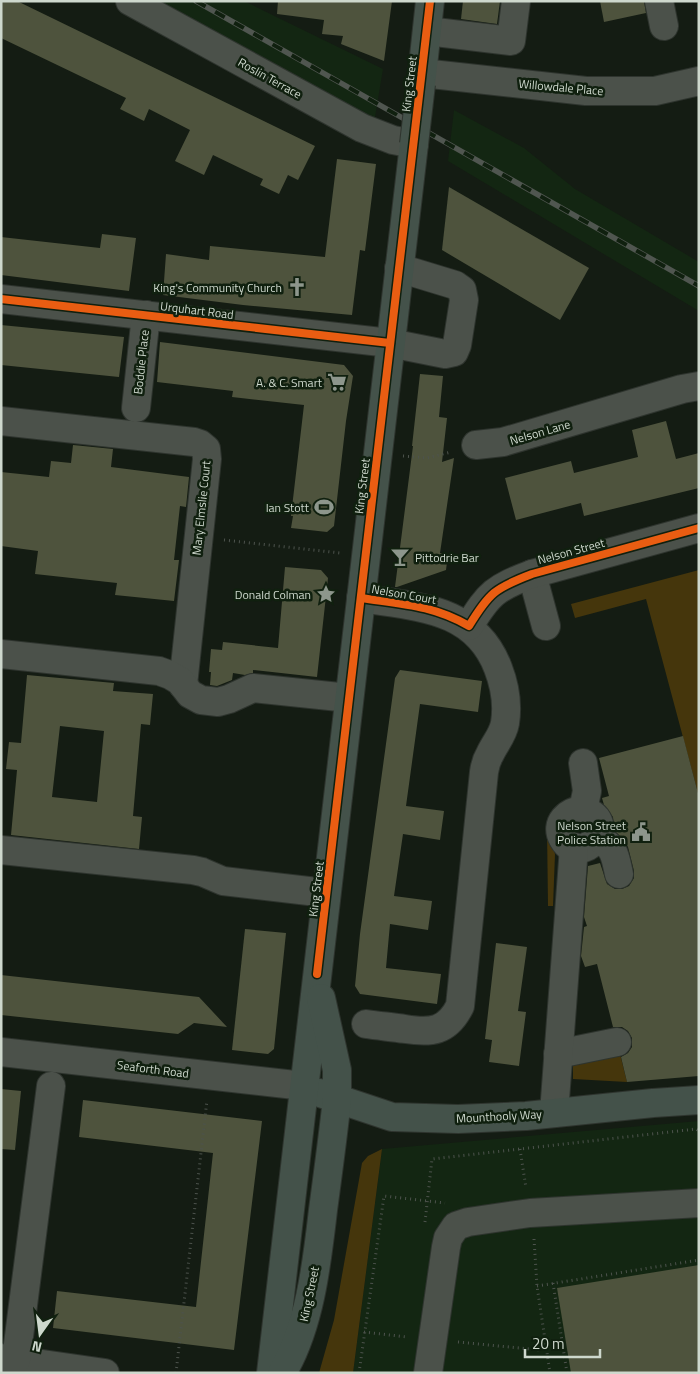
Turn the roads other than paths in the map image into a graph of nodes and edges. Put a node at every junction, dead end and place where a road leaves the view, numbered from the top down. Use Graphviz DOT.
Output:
graph roads {
  1 [pos="130,1"];
  2 [pos="430,1"];
  3 [pos="516,1"];
  4 [pos="427,32"];
  5 [pos="421,79"];
  6 [pos="699,81"];
  7 [pos="414,144"];
  8 [pos="399,268"];
  9 [pos="1,299"];
  10 [pos="146,315"];
  11 [pos="390,343"];
  12 [pos="699,386"];
  13 [pos="136,408"];
  14 [pos="1,421"];
  15 [pos="476,445"];
  16 [pos="699,528"];
  17 [pos="532,574"];
  18 [pos="361,598"];
  19 [pos="469,626"];
  20 [pos="546,626"];
  21 [pos="1,654"];
  22 [pos="183,685"];
  23 [pos="349,698"];
  24 [pos="583,763"];
  25 [pos="586,843"];
  26 [pos="1,850"];
  27 [pos="619,874"];
  28 [pos="326,893"];
  29 [pos="317,974"];
  30 [pos="366,1024"];
  31 [pos="617,1042"];
  32 [pos="1,1052"];
  33 [pos="558,1054"];
  34 [pos="51,1086"];
  35 [pos="304,1086"];
  36 [pos="337,1099"];
  37 [pos="699,1100"];
  38 [pos="554,1113"];
  39 [pos="699,1203"];
  40 [pos="9,1359"];
  41 [pos="105,1373"];
  42 [pos="270,1373"];
  43 [pos="282,1373"];
  44 [pos="428,1373"];
  1 -- 7 [label="street, Roslin Terrace"];
  2 -- 4 [label="main road, King Street"];
  3 -- 4 [label="street"];
  4 -- 5 [label="main road, King Street"];
  5 -- 6 [label="street, Willowdale Place"];
  5 -- 7 [label="main road, King Street, bridge"];
  7 -- 8 [label="main road, King Street"];
  8 -- 11 [label="main road, King Street"];
  8 -- 11 [label="street, Urquhart Road"];
  9 -- 10 [label="street, Urquhart Road"];
  10 -- 11 [label="street, Urquhart Road"];
  10 -- 13 [label="street, Boddie Place"];
  11 -- 18 [label="main road, King Street"];
  12 -- 15 [label="street, Nelson Lane"];
  14 -- 22 [label="street, Mary Elmslie Court"];
  16 -- 17 [label="street, Nelson Street"];
  17 -- 19 [label="street, Nelson Street"];
  17 -- 20 [label="street"];
  18 -- 19 [label="street, Nelson Court"];
  18 -- 23 [label="main road, King Street"];
  19 -- 30 [label="street, Nelson Court"];
  21 -- 22 [label="street"];
  22 -- 23 [label="street"];
  23 -- 28 [label="main road, King Street"];
  24 -- 25 [label="street"];
  25 -- 27 [label="street"];
  25 -- 33 [label="street"];
  26 -- 28 [label="street"];
  28 -- 29 [label="main road, King Street"];
  29 -- 35 [label="main road, King Street"];
  29 -- 36 [label="main road, King Street"];
  31 -- 33 [label="street"];
  32 -- 35 [label="street, Seaforth Road"];
  33 -- 38 [label="street"];
  34 -- 40 [label="street"];
  35 -- 36 [label="main road, Mounthooly Way"];
  35 -- 42 [label="main road, King Street"];
  36 -- 38 [label="main road, Mounthooly Way"];
  36 -- 43 [label="main road, King Street"];
  37 -- 38 [label="main road, Mounthooly Way"];
  39 -- 44 [label="street"];
  40 -- 41 [label="street"];
}
